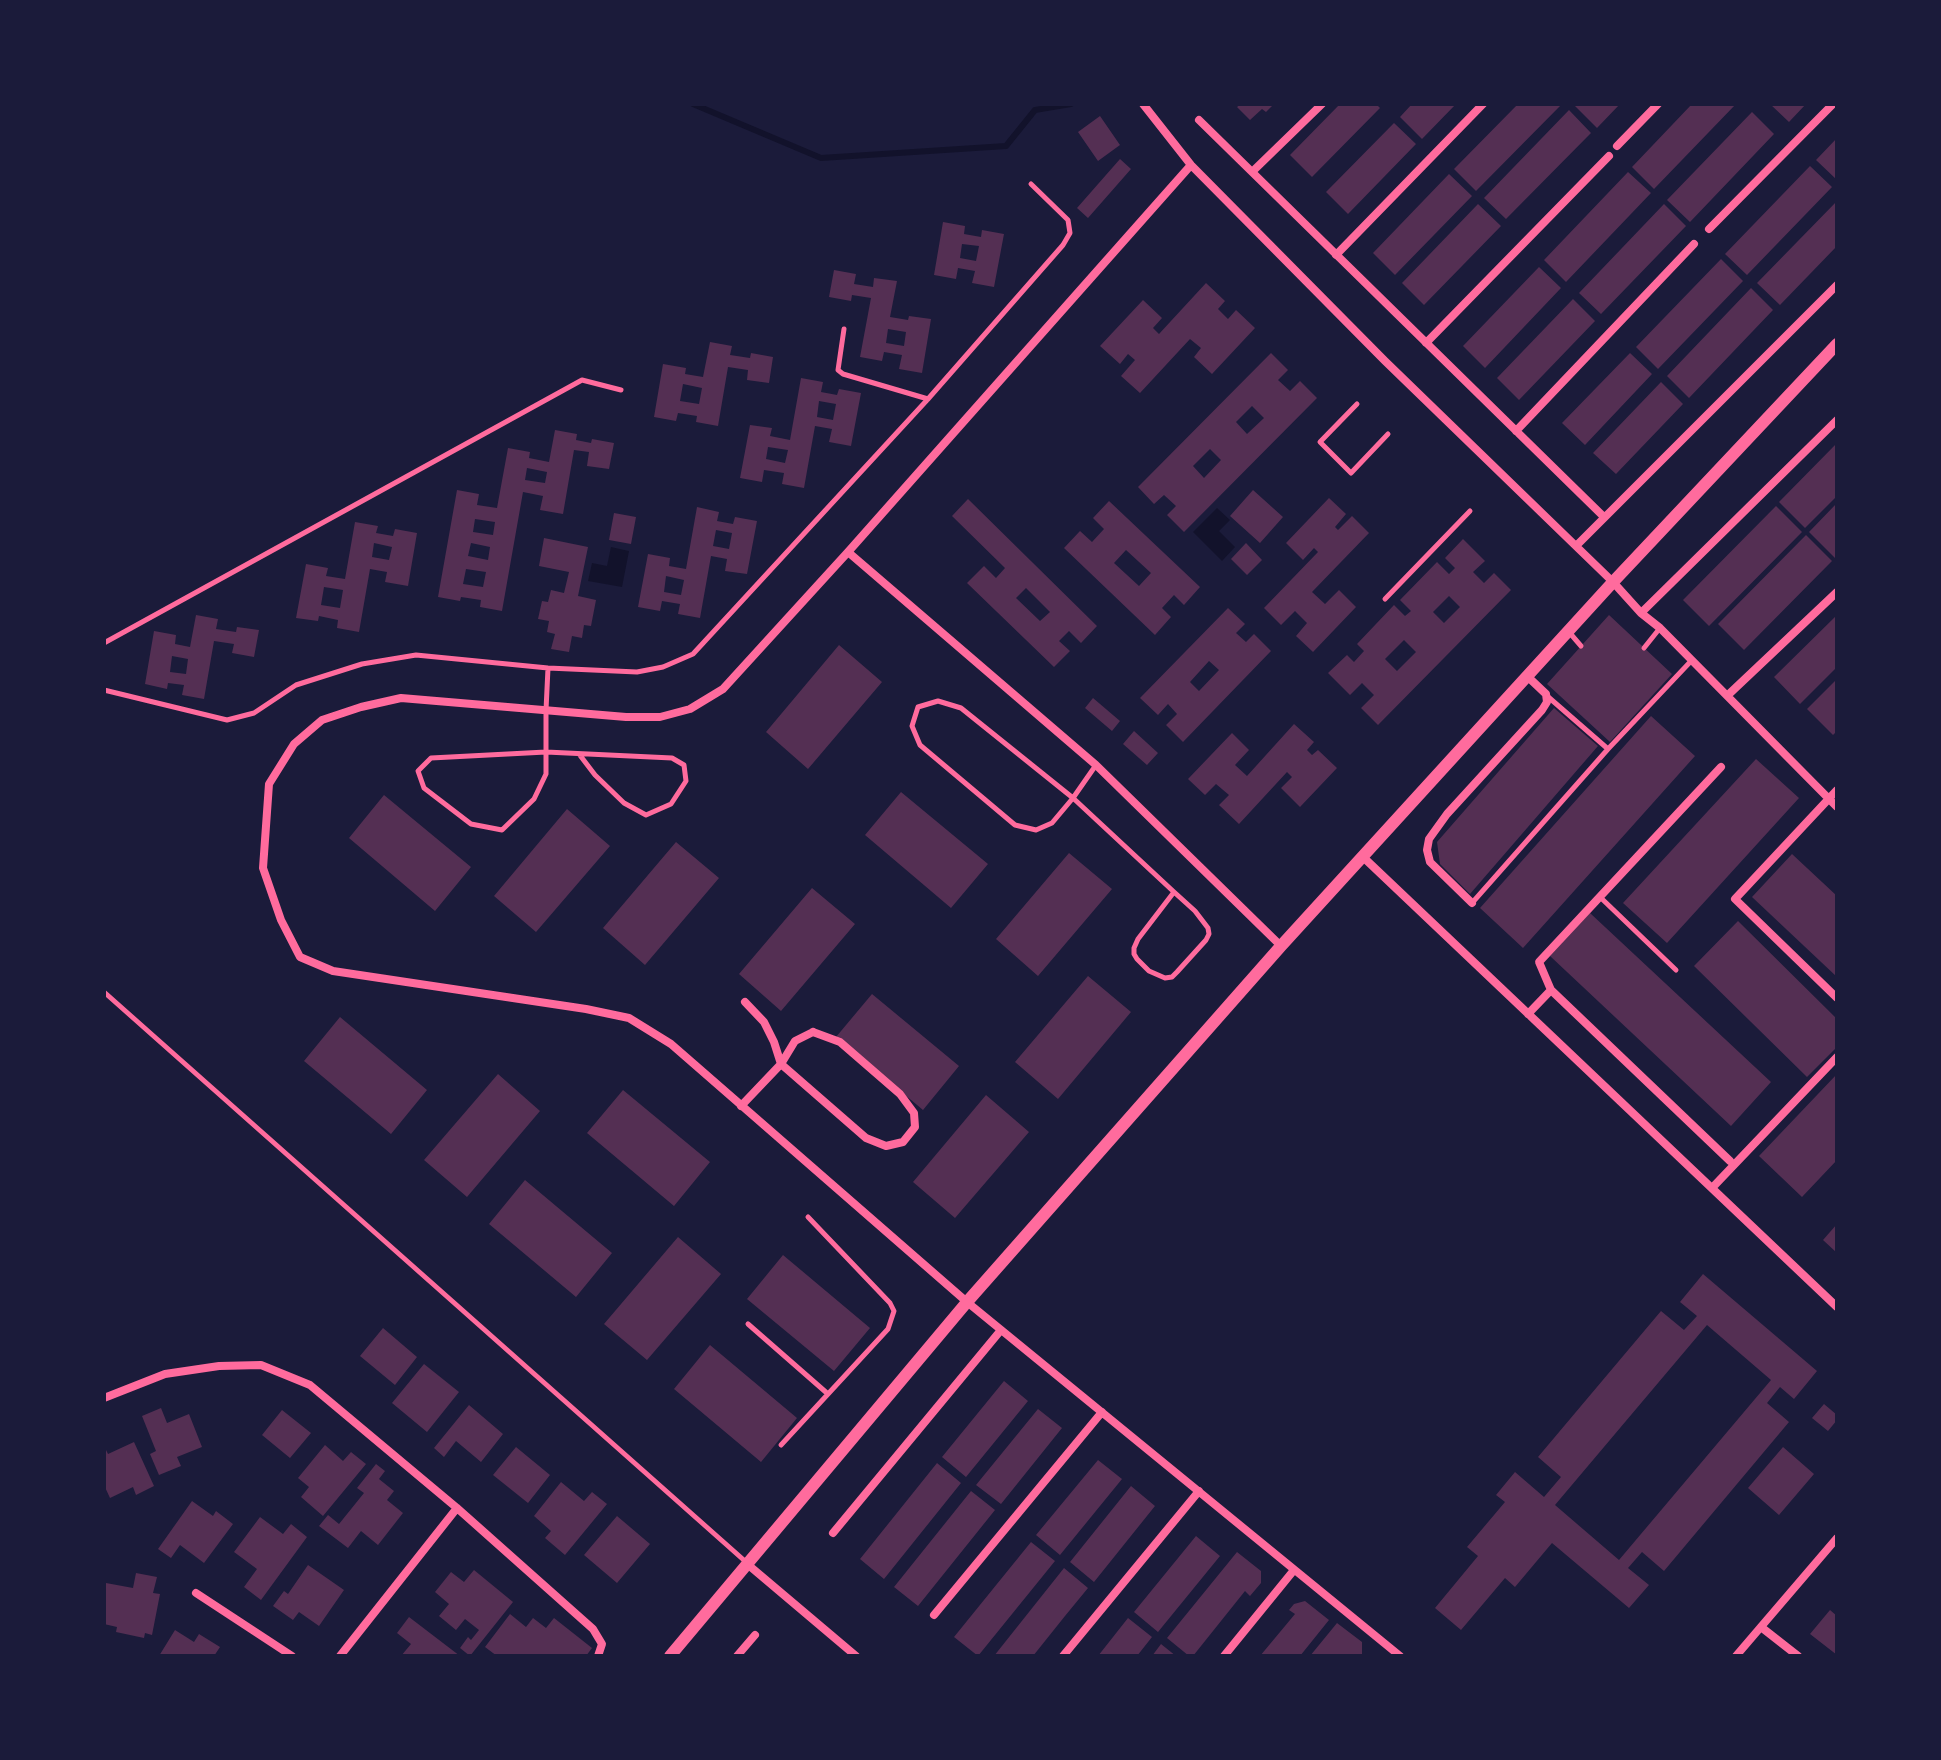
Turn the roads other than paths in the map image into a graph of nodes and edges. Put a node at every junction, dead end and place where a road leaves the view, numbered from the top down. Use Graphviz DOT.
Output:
graph roads {
  1 [pos="1143,104"];
  2 [pos="1322,104"];
  3 [pos="1483,104"];
  4 [pos="1658,104"];
  5 [pos="1833,104"];
  6 [pos="1199,120"];
  7 [pos="1617,146"];
  8 [pos="1609,156"];
  9 [pos="1191,165"];
  10 [pos="1253,171"];
  11 [pos="1031,184"];
  12 [pos="1709,229"];
  13 [pos="1694,244"];
  14 [pos="1336,255"];
  15 [pos="1837,285"];
  16 [pos="844,329"];
  17 [pos="1426,343"];
  18 [pos="1837,344"];
  19 [pos="621,390"];
  20 [pos="928,399"];
  21 [pos="1357,404"];
  22 [pos="1837,420"];
  23 [pos="1516,431"];
  24 [pos="1388,434"];
  25 [pos="1470,511"];
  26 [pos="1604,517"];
  27 [pos="1576,546"];
  28 [pos="848,552"];
  29 [pos="1613,582"];
  30 [pos="1837,592"];
  31 [pos="1385,599"];
  32 [pos="1641,613"];
  33 [pos="1660,628"];
  34 [pos="1568,631"];
  35 [pos="104,643"];
  36 [pos="1581,646"];
  37 [pos="1644,648"];
  38 [pos="1692,660"];
  39 [pos="548,668"];
  40 [pos="1527,676"];
  41 [pos="104,690"];
  42 [pos="1546,694"];
  43 [pos="1728,695"];
  44 [pos="546,710"];
  45 [pos="1608,749"];
  46 [pos="546,752"];
  47 [pos="579,754"];
  48 [pos="1096,765"];
  49 [pos="1721,767"];
  50 [pos="1837,790"];
  51 [pos="1073,798"];
  52 [pos="1829,799"];
  53 [pos="1837,807"];
  54 [pos="1362,856"];
  55 [pos="1174,892"];
  56 [pos="1600,897"];
  57 [pos="1472,903"];
  58 [pos="1281,946"];
  59 [pos="1676,970"];
  60 [pos="1551,990"];
  61 [pos="104,992"];
  62 [pos="1837,998"];
  63 [pos="745,1002"];
  64 [pos="1528,1014"];
  65 [pos="1837,1057"];
  66 [pos="781,1064"];
  67 [pos="741,1106"];
  68 [pos="1730,1161"];
  69 [pos="1712,1188"];
  70 [pos="808,1217"];
  71 [pos="967,1302"];
  72 [pos="1837,1307"];
  73 [pos="748,1324"];
  74 [pos="1001,1330"];
  75 [pos="828,1394"];
  76 [pos="104,1398"];
  77 [pos="1102,1412"];
  78 [pos="781,1445"];
  79 [pos="1199,1491"];
  80 [pos="457,1508"];
  81 [pos="833,1533"];
  82 [pos="1837,1538"];
  83 [pos="746,1563"];
  84 [pos="1294,1570"];
  85 [pos="196,1593"];
  86 [pos="934,1615"];
  87 [pos="1761,1627"];
  88 [pos="755,1635"];
  89 [pos="1390,1648"];
  90 [pos="292,1656"];
  91 [pos="340,1656"];
  92 [pos="598,1656"];
  93 [pos="670,1656"];
  94 [pos="737,1656"];
  95 [pos="856,1656"];
  96 [pos="1063,1656"];
  97 [pos="1224,1656"];
  98 [pos="1383,1656"];
  99 [pos="1400,1656"];
  100 [pos="1736,1656"];
  101 [pos="1798,1656"];
  1 -- 9 [label="street"];
  2 -- 10 [label="street"];
  3 -- 14 [label="street"];
  4 -- 7 [label="street"];
  5 -- 12 [label="street"];
  6 -- 10 [label="street"];
  8 -- 17 [label="street"];
  9 -- 27 [label="street"];
  9 -- 28 [label="street"];
  10 -- 14 [label="street"];
  11 -- 20 [label="lane"];
  13 -- 23 [label="street"];
  14 -- 17 [label="street"];
  15 -- 26 [label="street"];
  16 -- 20 [label="lane"];
  17 -- 23 [label="street"];
  18 -- 29 [label="street"];
  19 -- 35 [label="lane"];
  20 -- 39 [label="lane"];
  21 -- 24 [label="lane"];
  22 -- 32 [label="street"];
  23 -- 26 [label="street"];
  25 -- 31 [label="lane"];
  26 -- 27 [label="street"];
  27 -- 29 [label="street"];
  28 -- 44 [label="street"];
  28 -- 48 [label="street"];
  29 -- 32 [label="street"];
  29 -- 34 [label="street"];
  30 -- 43 [label="street"];
  32 -- 33 [label="street"];
  33 -- 37 [label="lane"];
  33 -- 38 [label="street"];
  34 -- 36 [label="lane"];
  34 -- 40 [label="street"];
  38 -- 43 [label="street"];
  38 -- 45 [label="lane"];
  39 -- 41 [label="lane"];
  39 -- 44 [label="lane"];
  40 -- 42 [label="street"];
  40 -- 54 [label="street"];
  42 -- 45 [label="lane"];
  42 -- 57 [label="street"];
  43 -- 52 [label="street"];
  44 -- 46 [label="lane"];
  44 -- 67 [label="street"];
  45 -- 57 [label="lane"];
  46 -- 46 [label="lane"];
  46 -- 47 [label="lane"];
  47 -- 47 [label="lane"];
  48 -- 51 [label="lane"];
  48 -- 58 [label="street"];
  49 -- 56 [label="street"];
  50 -- 52 [label="street"];
  51 -- 51 [label="lane"];
  51 -- 55 [label="lane"];
  52 -- 53 [label="street"];
  52 -- 62 [label="street"];
  54 -- 58 [label="street"];
  54 -- 64 [label="street"];
  55 -- 55 [label="lane"];
  56 -- 59 [label="lane"];
  56 -- 60 [label="street"];
  58 -- 71 [label="street"];
  60 -- 64 [label="street"];
  60 -- 68 [label="street"];
  61 -- 83 [label="lane"];
  63 -- 66 [label="street"];
  64 -- 69 [label="street"];
  65 -- 69 [label="street"];
  66 -- 66 [label="street"];
  66 -- 67 [label="street"];
  67 -- 71 [label="street"];
  69 -- 72 [label="street"];
  70 -- 75 [label="lane"];
  71 -- 74 [label="street"];
  71 -- 83 [label="street"];
  73 -- 75 [label="lane"];
  74 -- 77 [label="street"];
  74 -- 81 [label="street"];
  75 -- 78 [label="lane"];
  76 -- 80 [label="street"];
  77 -- 79 [label="street"];
  77 -- 86 [label="street"];
  79 -- 84 [label="street"];
  79 -- 96 [label="street"];
  80 -- 91 [label="street"];
  80 -- 92 [label="street"];
  82 -- 87 [label="street"];
  83 -- 93 [label="street"];
  83 -- 95 [label="street"];
  84 -- 89 [label="street"];
  84 -- 97 [label="street"];
  85 -- 90 [label="street"];
  87 -- 100 [label="street"];
  87 -- 101 [label="street"];
  88 -- 94 [label="street"];
  89 -- 98 [label="street"];
  89 -- 99 [label="street"];
}
